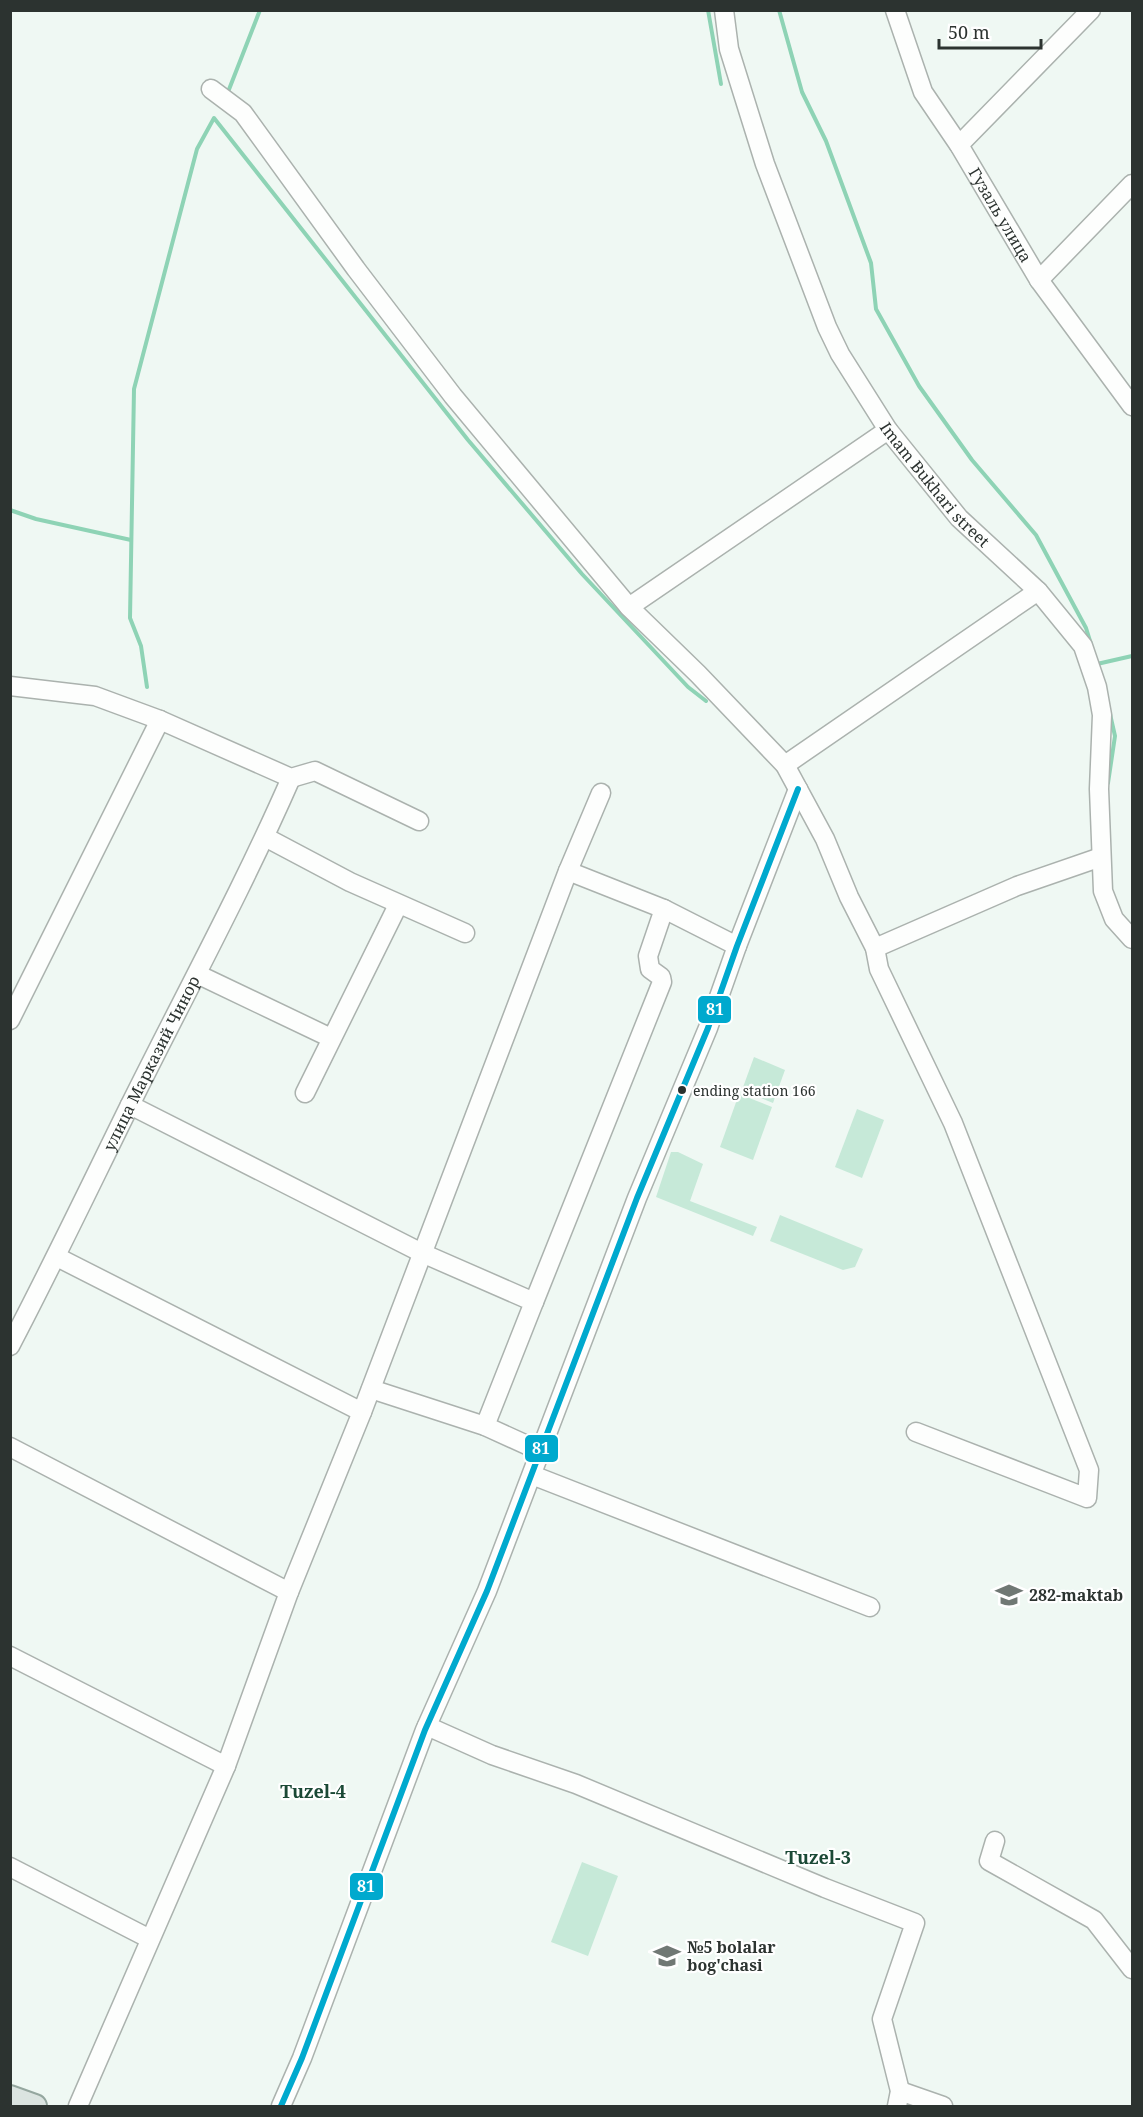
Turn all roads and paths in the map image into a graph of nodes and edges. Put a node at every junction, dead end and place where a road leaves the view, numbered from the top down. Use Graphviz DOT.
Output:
graph roads {
  1 [pos="724,10"];
  2 [pos="895,10"];
  3 [pos="1091,10"];
  4 [pos="211,89"];
  5 [pos="959,145"];
  6 [pos="1132,184"];
  7 [pos="1039,280"];
  8 [pos="1132,403"];
  9 [pos="888,430"];
  10 [pos="1038,591"];
  11 [pos="629,607"];
  12 [pos="12,690"];
  13 [pos="160,720"];
  14 [pos="785,765"];
  15 [pos="291,778"];
  16 [pos="798,789"];
  17 [pos="601,793"];
  18 [pos="418,821"];
  19 [pos="265,837"];
  20 [pos="1101,857"];
  21 [pos="570,867"];
  22 [pos="398,905"];
  23 [pos="664,909"];
  24 [pos="465,933"];
  25 [pos="1132,939"];
  26 [pos="737,946"];
  27 [pos="875,948"];
  28 [pos="197,974"];
  29 [pos="10,1020"];
  30 [pos="331,1038"];
  31 [pos="305,1094"];
  32 [pos="130,1105"];
  33 [pos="422,1253"];
  34 [pos="57,1257"];
  35 [pos="534,1302"];
  36 [pos="10,1346"];
  37 [pos="371,1389"];
  38 [pos="362,1412"];
  39 [pos="485,1426"];
  40 [pos="916,1432"];
  41 [pos="10,1447"];
  42 [pos="540,1451"];
  43 [pos="532,1475"];
  44 [pos="288,1592"];
  45 [pos="870,1607"];
  46 [pos="10,1656"];
  47 [pos="427,1726"];
  48 [pos="226,1766"];
  49 [pos="995,1841"];
  50 [pos="10,1867"];
  51 [pos="150,1939"];
  52 [pos="1132,1969"];
  53 [pos="898,2099"];
  54 [pos="78,2106"];
  55 [pos="281,2106"];
  56 [pos="944,2106"];
  1 -- 9 [label="street, Imam Bukhari street"];
  2 -- 5 [label="street, Гузаль улица"];
  3 -- 5 [label="street"];
  4 -- 11 [label="street"];
  5 -- 7 [label="street, Гузаль улица"];
  6 -- 7 [label="street"];
  7 -- 8 [label="street, Гузаль улица"];
  9 -- 10 [label="street, Imam Bukhari street"];
  9 -- 11 [label="street"];
  10 -- 14 [label="street"];
  10 -- 20 [label="street, Imam Bukhari street"];
  11 -- 14 [label="street"];
  12 -- 13 [label="street"];
  13 -- 15 [label="street"];
  13 -- 29 [label="street"];
  14 -- 16 [label="street"];
  15 -- 18 [label="street"];
  15 -- 19 [label="street, улица Марказий Чинор"];
  16 -- 26 [label="street"];
  16 -- 27 [label="street"];
  17 -- 21 [label="street"];
  19 -- 22 [label="street"];
  19 -- 28 [label="street, улица Марказий Чинор"];
  20 -- 25 [label="street, Imam Bukhari street"];
  20 -- 27 [label="street"];
  21 -- 23 [label="street"];
  21 -- 33 [label="street"];
  22 -- 24 [label="street"];
  22 -- 30 [label="street"];
  23 -- 26 [label="street"];
  23 -- 35 [label="street"];
  26 -- 42 [label="street"];
  27 -- 40 [label="street"];
  28 -- 30 [label="street"];
  28 -- 32 [label="street, улица Марказий Чинор"];
  30 -- 31 [label="street"];
  32 -- 33 [label="street"];
  32 -- 34 [label="street, улица Марказий Чинор"];
  33 -- 35 [label="street"];
  33 -- 37 [label="street"];
  34 -- 36 [label="street, улица Марказий Чинор"];
  34 -- 38 [label="street"];
  35 -- 39 [label="street"];
  37 -- 38 [label="street"];
  37 -- 39 [label="street"];
  38 -- 44 [label="street"];
  39 -- 42 [label="street"];
  41 -- 44 [label="street"];
  42 -- 43 [label="street"];
  43 -- 45 [label="street"];
  43 -- 47 [label="street"];
  44 -- 48 [label="street"];
  46 -- 48 [label="street"];
  47 -- 53 [label="street"];
  47 -- 55 [label="street"];
  48 -- 51 [label="street"];
  49 -- 52 [label="street"];
  50 -- 51 [label="street"];
  51 -- 54 [label="street"];
  53 -- 56 [label="street"];
}
